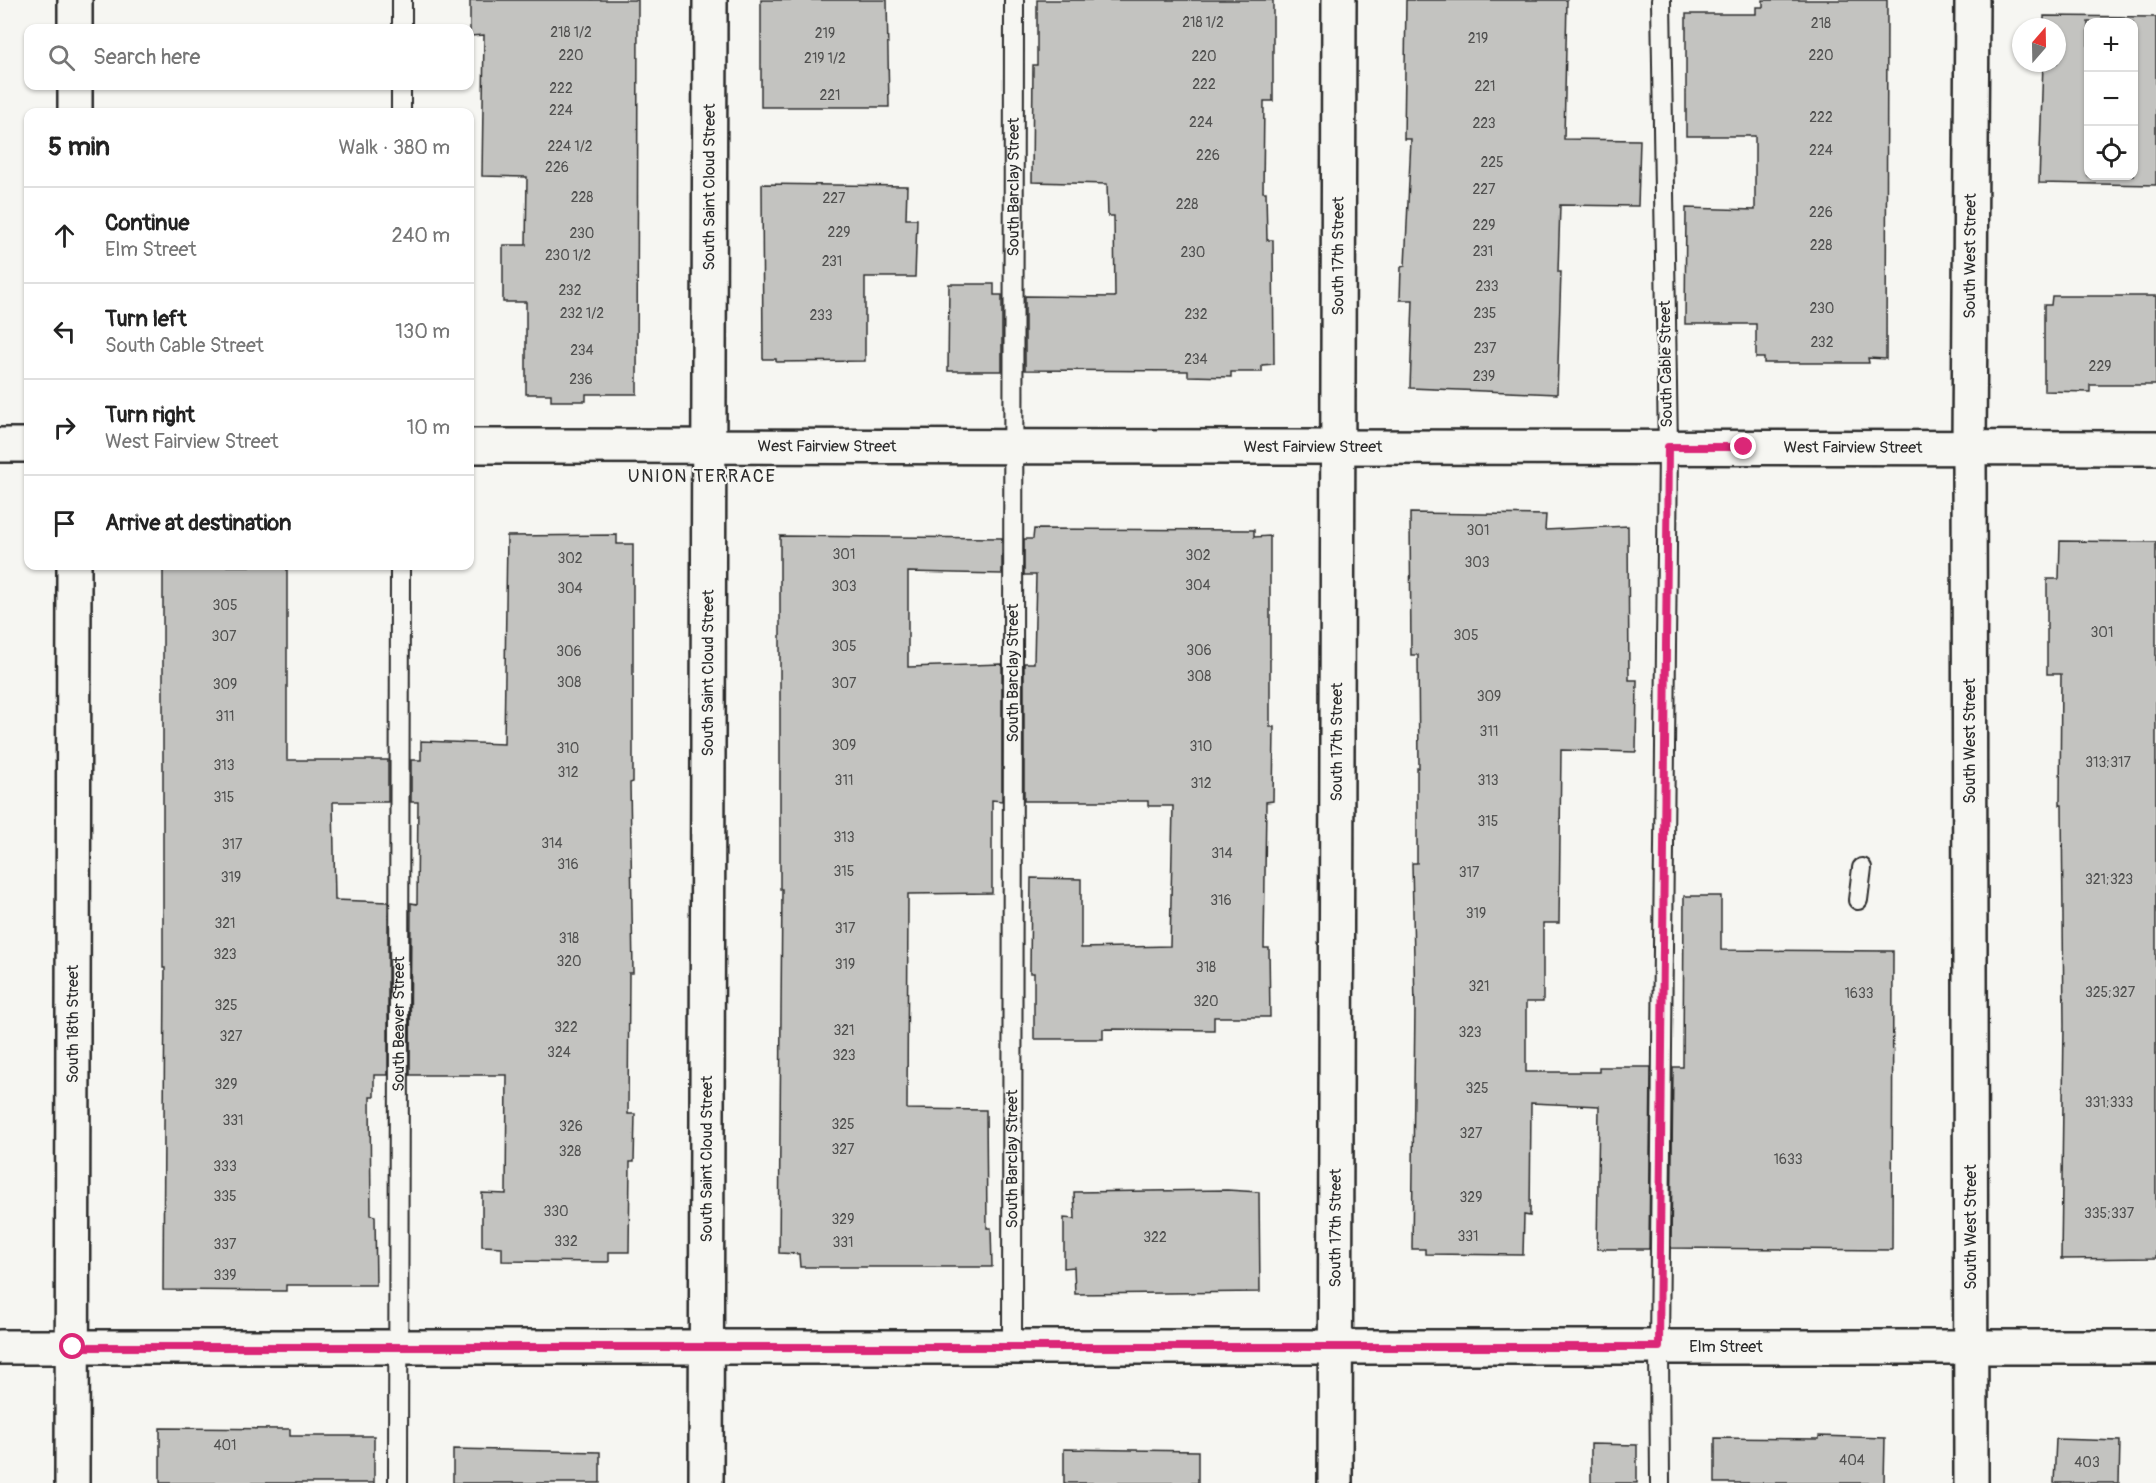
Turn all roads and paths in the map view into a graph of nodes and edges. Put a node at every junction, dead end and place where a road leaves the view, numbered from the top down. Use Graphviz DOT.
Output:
graph roads {
  1 [pos="75,0"];
  2 [pos="402,0"];
  3 [pos="710,0"];
  4 [pos="1014,0"];
  5 [pos="1340,0"];
  6 [pos="1661,0"];
  7 [pos="1972,0"];
  8 [pos="75,24"];
  9 [pos="402,24"];
  10 [pos="75,90"];
  11 [pos="401,90"];
  12 [pos="75,108"];
  13 [pos="401,108"];
  14 [pos="0,445"];
  15 [pos="24,445"];
  16 [pos="474,446"];
  17 [pos="709,446"];
  18 [pos="1012,446"];
  19 [pos="1339,446"];
  20 [pos="1668,447"];
  21 [pos="1969,447"];
  22 [pos="2156,448"];
  23 [pos="74,570"];
  24 [pos="400,570"];
  25 [pos="1862,868"];
  26 [pos="1858,900"];
  27 [pos="0,1347"];
  28 [pos="73,1347"];
  29 [pos="398,1347"];
  30 [pos="707,1347"];
  31 [pos="1012,1347"];
  32 [pos="1335,1347"];
  33 [pos="1659,1347"];
  34 [pos="1971,1347"];
  35 [pos="2156,1347"];
  36 [pos="72,1483"];
  37 [pos="398,1483"];
  38 [pos="706,1483"];
  39 [pos="1335,1483"];
  40 [pos="1660,1483"];
  41 [pos="1971,1483"];
  1 -- 8 [label="street"];
  2 -- 9 [label="lane"];
  3 -- 17 [label="street, South Saint Cloud Street"];
  4 -- 18 [label="lane, South Barclay Street"];
  5 -- 19 [label="street, South 17th Street"];
  6 -- 20 [label="lane, South Cable Street"];
  7 -- 21 [label="street, South West Street"];
  10 -- 12 [label="street"];
  11 -- 13 [label="lane"];
  14 -- 15 [label="street"];
  16 -- 17 [label="street, West Fairview Street"];
  17 -- 18 [label="street, West Fairview Street"];
  17 -- 30 [label="street, South Saint Cloud Street"];
  18 -- 19 [label="street, West Fairview Street"];
  18 -- 31 [label="lane, South Barclay Street"];
  19 -- 20 [label="street, West Fairview Street"];
  19 -- 32 [label="street, South 17th Street"];
  20 -- 21 [label="street, West Fairview Street"];
  20 -- 33 [label="lane, South Cable Street"];
  21 -- 22 [label="street, West Fairview Street"];
  21 -- 34 [label="street, South West Street"];
  23 -- 28 [label="street, South 18th Street"];
  24 -- 29 [label="lane, South Beaver Street"];
  25 -- 26 [label="lane"];
  27 -- 28 [label="street, Elm Street"];
  28 -- 29 [label="street, Elm Street"];
  28 -- 36 [label="street, South 18th Street"];
  29 -- 30 [label="street, Elm Street"];
  29 -- 37 [label="lane, South Beaver Street"];
  30 -- 31 [label="street, Elm Street"];
  30 -- 38 [label="street, South Saint Cloud Street"];
  31 -- 32 [label="street, Elm Street"];
  32 -- 33 [label="street, Elm Street"];
  32 -- 39 [label="street, South 17th Street"];
  33 -- 34 [label="street, Elm Street"];
  33 -- 40 [label="lane, South Cable Street"];
  34 -- 35 [label="street, Elm Street"];
  34 -- 41 [label="street, South West Street"];
}
